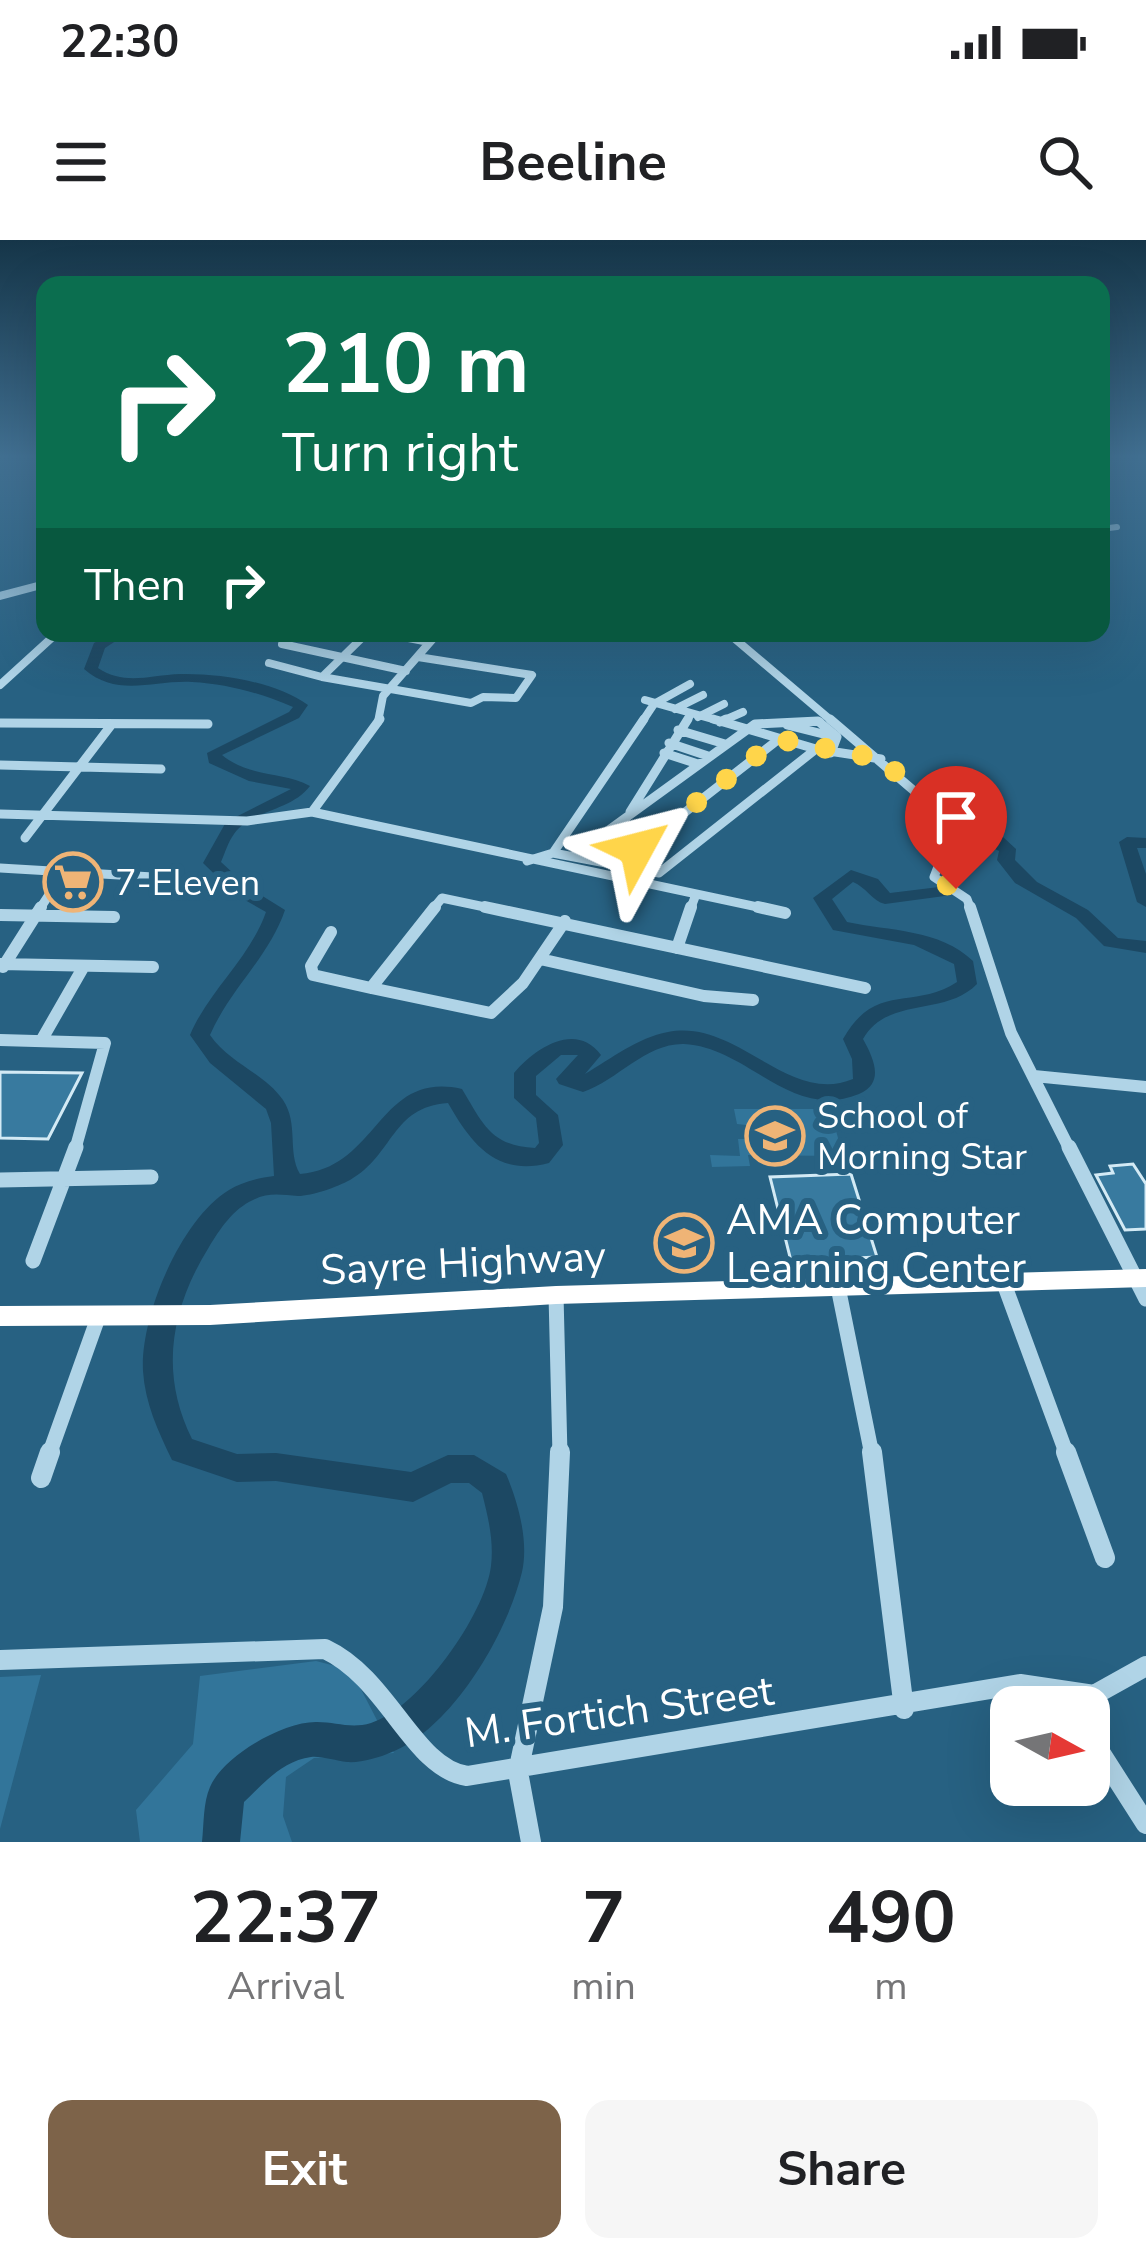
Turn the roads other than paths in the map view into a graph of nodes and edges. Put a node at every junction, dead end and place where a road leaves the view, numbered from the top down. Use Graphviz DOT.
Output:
graph roads {
  1 [pos="36,587"];
  2 [pos="24,591"];
  3 [pos="0,596"];
  4 [pos="0,605"];
  5 [pos="47,642"];
  6 [pos="359,642"];
  7 [pos="429,642"];
  8 [pos="739,642"];
  9 [pos="282,644"];
  10 [pos="418,657"];
  11 [pos="345,659"];
  12 [pos="269,663"];
  13 [pos="500,670"];
  14 [pos="406,671"];
  15 [pos="322,677"];
  16 [pos="690,684"];
  17 [pos="0,685"];
  18 [pos="388,691"];
  19 [pos="703,695"];
  20 [pos="483,697"];
  21 [pos="650,702"];
  22 [pos="724,704"];
  23 [pos="675,710"];
  24 [pos="743,712"];
  25 [pos="694,715"];
  26 [pos="720,722"];
  27 [pos="0,723"];
  28 [pos="112,724"];
  29 [pos="208,724"];
  30 [pos="678,730"];
  31 [pos="747,730"];
  32 [pos="778,739"];
  33 [pos="725,743"];
  34 [pos="666,748"];
  35 [pos="816,749"];
  36 [pos="831,753"];
  37 [pos="881,759"];
  38 [pos="703,760"];
  39 [pos="0,765"];
  40 [pos="80,767"];
  41 [pos="161,770"];
  42 [pos="312,812"];
  43 [pos="0,814"];
  44 [pos="43,815"];
  45 [pos="626,818"];
  46 [pos="25,838"];
  47 [pos="553,853"];
  48 [pos="573,856"];
  49 [pos="526,862"];
  50 [pos="616,866"];
  51 [pos="0,868"];
  52 [pos="64,872"];
  53 [pos="153,877"];
  54 [pos="695,897"];
  55 [pos="785,913"];
  56 [pos="0,915"];
  57 [pos="34,915"];
  58 [pos="115,917"];
  59 [pos="565,921"];
  60 [pos="331,932"];
  61 [pos="677,948"];
  62 [pos="540,959"];
  63 [pos="2,966"];
  64 [pos="84,966"];
  65 [pos="153,968"];
  66 [pos="371,988"];
  67 [pos="865,988"];
  68 [pos="753,1000"];
  69 [pos="0,1040"];
  70 [pos="41,1041"];
  71 [pos="1034,1076"];
  72 [pos="1146,1087"];
  73 [pos="151,1177"];
  74 [pos="67,1178"];
  75 [pos="0,1180"];
  76 [pos="33,1261"];
  77 [pos="1004,1281"];
  78 [pos="1142,1285"];
  79 [pos="838,1287"];
  80 [pos="556,1295"];
  81 [pos="0,1316"];
  82 [pos="99,1316"];
  83 [pos="41,1478"];
  84 [pos="1105,1558"];
  85 [pos="0,1660"];
  86 [pos="1146,1666"];
  87 [pos="1110,1687"];
  88 [pos="990,1690"];
  89 [pos="904,1708"];
  90 [pos="1110,1768"];
  91 [pos="518,1772"];
  92 [pos="1146,1824"];
  93 [pos="531,1842"];
  1 -- 2 [label="street"];
  2 -- 3 [label="street"];
  2 -- 4 [label="street"];
  5 -- 17 [label="street"];
  6 -- 11 [label="street"];
  7 -- 10 [label="street"];
  8 -- 37 [label="street"];
  9 -- 11 [label="street"];
  10 -- 13 [label="street"];
  10 -- 14 [label="street"];
  11 -- 14 [label="street"];
  11 -- 15 [label="street"];
  12 -- 15 [label="street"];
  13 -- 20 [label="street"];
  13 -- 20 [label="street"];
  14 -- 18 [label="street"];
  15 -- 18 [label="street"];
  16 -- 21 [label="street"];
  18 -- 20 [label="street"];
  18 -- 42 [label="street"];
  19 -- 23 [label="street"];
  21 -- 23 [label="street"];
  21 -- 47 [label="street"];
  22 -- 25 [label="street"];
  23 -- 25 [label="street"];
  24 -- 26 [label="street"];
  25 -- 26 [label="street"];
  25 -- 30 [label="street"];
  26 -- 31 [label="street"];
  27 -- 28 [label="street"];
  28 -- 29 [label="street"];
  28 -- 40 [label="street"];
  30 -- 33 [label="street"];
  30 -- 34 [label="street"];
  31 -- 32 [label="street"];
  31 -- 33 [label="street"];
  31 -- 36 [label="street"];
  32 -- 35 [label="street"];
  32 -- 50 [label="street"];
  33 -- 38 [label="street"];
  34 -- 38 [label="street"];
  34 -- 45 [label="street"];
  35 -- 36 [label="street"];
  35 -- 50 [label="street"];
  36 -- 37 [label="street"];
  37 -- 71 [label="street"];
  38 -- 45 [label="street"];
  39 -- 40 [label="street"];
  40 -- 41 [label="street"];
  40 -- 44 [label="street"];
  42 -- 44 [label="street"];
  42 -- 49 [label="street"];
  43 -- 44 [label="street"];
  44 -- 46 [label="street"];
  45 -- 48 [label="street"];
  47 -- 48 [label="street"];
  47 -- 49 [label="street"];
  48 -- 50 [label="street"];
  49 -- 54 [label="street"];
  51 -- 52 [label="street"];
  52 -- 53 [label="street"];
  52 -- 57 [label="street"];
  54 -- 55 [label="street"];
  54 -- 61 [label="street"];
  56 -- 57 [label="street"];
  57 -- 58 [label="street"];
  57 -- 63 [label="street"];
  59 -- 61 [label="street"];
  59 -- 62 [label="street"];
  59 -- 66 [label="street"];
  60 -- 66 [label="street"];
  61 -- 67 [label="street"];
  62 -- 66 [label="street"];
  62 -- 68 [label="street"];
  63 -- 64 [label="street"];
  64 -- 65 [label="street"];
  64 -- 70 [label="street"];
  69 -- 70 [label="street"];
  70 -- 74 [label="street"];
  71 -- 72 [label="street"];
  71 -- 78 [label="street"];
  73 -- 74 [label="street"];
  74 -- 75 [label="street"];
  74 -- 76 [label="street"];
  77 -- 78 [label="highway, Sayre Highway"];
  77 -- 79 [label="highway, Sayre Highway"];
  77 -- 84 [label="street"];
  79 -- 80 [label="highway, Sayre Highway"];
  79 -- 89 [label="street"];
  80 -- 82 [label="highway, Sayre Highway"];
  80 -- 91 [label="street"];
  81 -- 82 [label="highway, Sayre Highway"];
  82 -- 83 [label="street"];
  85 -- 91 [label="street, M. Fortich Street"];
  86 -- 87 [label="street, M. Fortich Street"];
  88 -- 89 [label="street, M. Fortich Street"];
  89 -- 91 [label="street, M. Fortich Street"];
  90 -- 92 [label="street"];
  91 -- 93 [label="street"];
}
